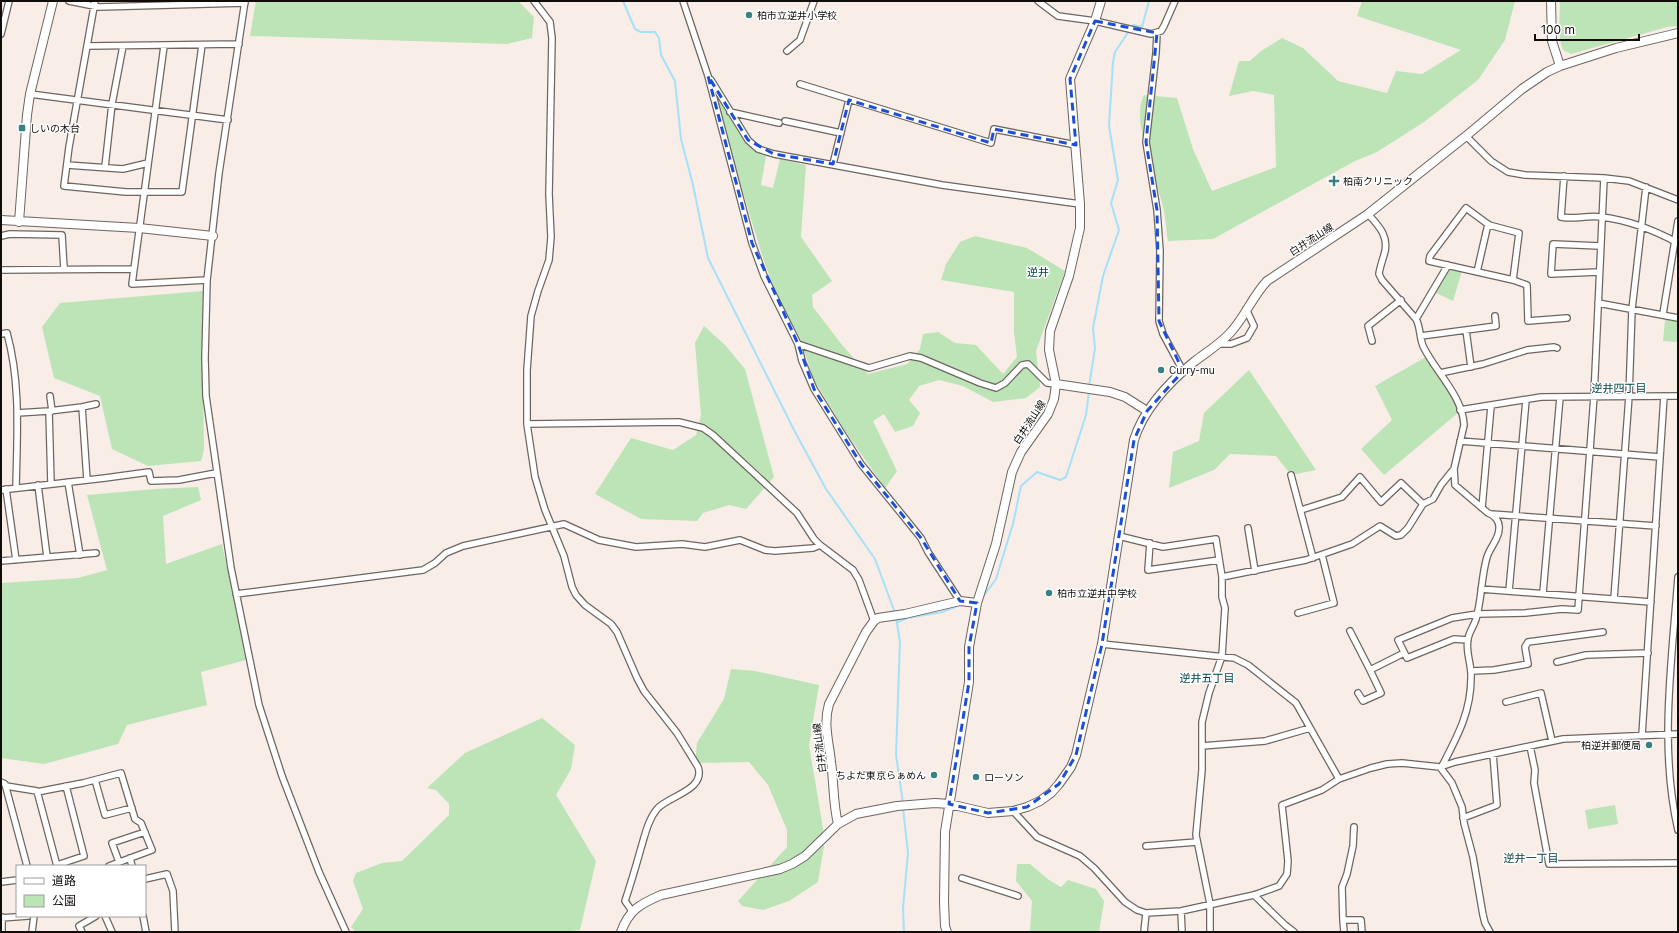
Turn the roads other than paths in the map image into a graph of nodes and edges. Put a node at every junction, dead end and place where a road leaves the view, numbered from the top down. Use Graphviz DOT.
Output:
graph roads {
  1 [pos="9,1"];
  2 [pos="53,1"];
  3 [pos="69,1"];
  4 [pos="534,1"];
  5 [pos="683,1"];
  6 [pos="814,1"];
  7 [pos="1038,1"];
  8 [pos="1101,1"];
  9 [pos="1175,1"];
  10 [pos="1551,1"];
  11 [pos="245,2"];
  12 [pos="95,4"];
  13 [pos="1095,21"];
  14 [pos="1157,33"];
  15 [pos="1678,33"];
  16 [pos="1,34"];
  17 [pos="239,44"];
  18 [pos="202,45"];
  19 [pos="88,46"];
  20 [pos="123,46"];
  21 [pos="164,46"];
  22 [pos="787,51"];
  23 [pos="1560,66"];
  24 [pos="708,76"];
  25 [pos="800,84"];
  26 [pos="30,94"];
  27 [pos="77,99"];
  28 [pos="850,100"];
  29 [pos="112,104"];
  30 [pos="155,110"];
  31 [pos="730,112"];
  32 [pos="192,115"];
  33 [pos="228,120"];
  34 [pos="841,133"];
  35 [pos="1466,136"];
  36 [pos="1076,145"];
  37 [pos="148,163"];
  38 [pos="833,164"];
  39 [pos="67,165"];
  40 [pos="105,167"];
  41 [pos="1564,176"];
  42 [pos="1604,178"];
  43 [pos="1646,187"];
  44 [pos="145,191"];
  45 [pos="1678,200"];
  46 [pos="1080,204"];
  47 [pos="1368,214"];
  48 [pos="1601,216"];
  49 [pos="1,220"];
  50 [pos="1678,221"];
  51 [pos="19,222"];
  52 [pos="1488,224"];
  53 [pos="1642,226"];
  54 [pos="139,228"];
  55 [pos="1,236"];
  56 [pos="212,236"];
  57 [pos="1676,242"];
  58 [pos="1600,246"];
  59 [pos="1448,265"];
  60 [pos="64,269"];
  61 [pos="134,269"];
  62 [pos="1,270"];
  63 [pos="1477,272"];
  64 [pos="1599,272"];
  65 [pos="207,280"];
  66 [pos="1513,280"];
  67 [pos="1401,300"];
  68 [pos="1598,303"];
  69 [pos="1246,309"];
  70 [pos="1632,309"];
  71 [pos="1663,314"];
  72 [pos="1495,316"];
  73 [pos="1567,318"];
  74 [pos="1678,318"];
  75 [pos="1416,319"];
  76 [pos="1466,330"];
  77 [pos="1,334"];
  78 [pos="1421,336"];
  79 [pos="1372,342"];
  80 [pos="798,344"];
  81 [pos="1219,344"];
  82 [pos="1557,348"];
  83 [pos="1471,366"];
  84 [pos="1182,371"];
  85 [pos="1440,373"];
  86 [pos="1056,384"];
  87 [pos="50,396"];
  88 [pos="1594,396"];
  89 [pos="1629,396"];
  90 [pos="1664,396"];
  91 [pos="1678,396"];
  92 [pos="1560,397"];
  93 [pos="1526,400"];
  94 [pos="96,404"];
  95 [pos="82,406"];
  96 [pos="1491,406"];
  97 [pos="1460,410"];
  98 [pos="50,411"];
  99 [pos="1147,411"];
  100 [pos="17,413"];
  101 [pos="528,424"];
  102 [pos="1460,442"];
  103 [pos="1488,444"];
  104 [pos="1522,446"];
  105 [pos="1556,449"];
  106 [pos="1590,451"];
  107 [pos="1625,454"];
  108 [pos="1660,457"];
  109 [pos="1454,469"];
  110 [pos="216,473"];
  111 [pos="1291,475"];
  112 [pos="87,480"];
  113 [pos="68,482"];
  114 [pos="51,484"];
  115 [pos="38,485"];
  116 [pos="16,488"];
  117 [pos="4,489"];
  118 [pos="1423,504"];
  119 [pos="1482,508"];
  120 [pos="1301,510"];
  121 [pos="1491,514"];
  122 [pos="1516,516"];
  123 [pos="1550,518"];
  124 [pos="1584,521"];
  125 [pos="1620,524"];
  126 [pos="1656,526"];
  127 [pos="553,527"];
  128 [pos="1248,528"];
  129 [pos="1119,536"];
  130 [pos="1150,543"];
  131 [pos="820,545"];
  132 [pos="96,553"];
  133 [pos="80,555"];
  134 [pos="1322,555"];
  135 [pos="47,557"];
  136 [pos="1313,558"];
  137 [pos="16,560"];
  138 [pos="1219,560"];
  139 [pos="1,561"];
  140 [pos="1255,571"];
  141 [pos="1678,576"];
  142 [pos="1222,577"];
  143 [pos="1481,589"];
  144 [pos="1509,591"];
  145 [pos="1543,593"];
  146 [pos="236,594"];
  147 [pos="1578,596"];
  148 [pos="1614,599"];
  149 [pos="960,601"];
  150 [pos="1651,602"];
  151 [pos="977,604"];
  152 [pos="1298,613"];
  153 [pos="1477,614"];
  154 [pos="874,621"];
  155 [pos="1350,632"];
  156 [pos="1603,632"];
  157 [pos="1468,640"];
  158 [pos="1102,644"];
  159 [pos="1404,653"];
  160 [pos="1648,653"];
  161 [pos="1222,656"];
  162 [pos="1557,662"];
  163 [pos="1370,670"];
  164 [pos="1472,671"];
  165 [pos="1358,693"];
  166 [pos="1506,702"];
  167 [pos="1310,728"];
  168 [pos="1678,734"];
  169 [pos="1642,735"];
  170 [pos="1667,735"];
  171 [pos="1552,741"];
  172 [pos="1202,746"];
  173 [pos="1530,746"];
  174 [pos="1493,754"];
  175 [pos="1441,767"];
  176 [pos="1339,779"];
  177 [pos="95,780"];
  178 [pos="3,784"];
  179 [pos="66,786"];
  180 [pos="37,792"];
  181 [pos="949,804"];
  182 [pos="132,808"];
  183 [pos="1013,812"];
  184 [pos="1463,818"];
  185 [pos="838,824"];
  186 [pos="1354,828"];
  187 [pos="1678,830"];
  188 [pos="145,832"];
  189 [pos="1197,842"];
  190 [pos="1146,846"];
  191 [pos="130,858"];
  192 [pos="120,862"];
  193 [pos="1678,863"];
  194 [pos="27,865"];
  195 [pos="60,865"];
  196 [pos="112,865"];
  197 [pos="132,865"];
  198 [pos="146,878"];
  199 [pos="962,878"];
  200 [pos="16,880"];
  201 [pos="1,882"];
  202 [pos="1254,895"];
  203 [pos="1018,896"];
  204 [pos="1210,904"];
  205 [pos="632,911"];
  206 [pos="1181,911"];
  207 [pos="1146,913"];
  208 [pos="16,917"];
  209 [pos="34,917"];
  210 [pos="94,917"];
  211 [pos="105,917"];
  212 [pos="143,917"];
  213 [pos="2,918"];
  214 [pos="1343,920"];
  215 [pos="2,932"];
  216 [pos="32,932"];
  217 [pos="82,932"];
  218 [pos="112,932"];
  219 [pos="146,932"];
  220 [pos="175,932"];
  221 [pos="346,932"];
  222 [pos="621,932"];
  223 [pos="947,932"];
  224 [pos="1144,932"];
  225 [pos="1182,932"];
  226 [pos="1210,932"];
  227 [pos="1294,932"];
  228 [pos="1344,932"];
  229 [pos="1362,932"];
  230 [pos="1490,932"];
  1 -- 16 [label="street"];
  2 -- 26 [label="street"];
  3 -- 12 [label="street"];
  4 -- 101 [label="street"];
  5 -- 24 [label="street"];
  6 -- 22 [label="street"];
  7 -- 13 [label="street"];
  8 -- 13 [label="street"];
  9 -- 14 [label="street"];
  10 -- 23 [label="street"];
  11 -- 12 [label="street"];
  11 -- 17 [label="street"];
  12 -- 19 [label="street"];
  13 -- 14 [label="street"];
  13 -- 36 [label="street"];
  14 -- 84 [label="street"];
  15 -- 23 [label="street, 白井流山線"];
  17 -- 18 [label="street"];
  17 -- 33 [label="street"];
  18 -- 21 [label="street"];
  18 -- 32 [label="street"];
  19 -- 20 [label="street"];
  19 -- 27 [label="street"];
  20 -- 21 [label="street"];
  20 -- 29 [label="street"];
  21 -- 30 [label="street"];
  23 -- 35 [label="street, 白井流山線"];
  24 -- 31 [label="street"];
  24 -- 80 [label="street"];
  25 -- 28 [label="street"];
  26 -- 27 [label="street"];
  26 -- 51 [label="street"];
  27 -- 29 [label="street"];
  27 -- 39 [label="street"];
  28 -- 34 [label="street"];
  28 -- 36 [label="street"];
  29 -- 30 [label="street"];
  29 -- 40 [label="street"];
  30 -- 32 [label="street"];
  30 -- 37 [label="street"];
  31 -- 34 [label="street"];
  31 -- 38 [label="street"];
  32 -- 33 [label="street"];
  32 -- 44 [label="street"];
  33 -- 56 [label="street"];
  34 -- 38 [label="street"];
  35 -- 41 [label="street"];
  35 -- 47 [label="street, 白井流山線"];
  36 -- 46 [label="street"];
  37 -- 40 [label="street"];
  37 -- 44 [label="street"];
  38 -- 46 [label="street"];
  39 -- 40 [label="street"];
  39 -- 44 [label="street"];
  41 -- 42 [label="street"];
  41 -- 48 [label="street"];
  42 -- 43 [label="street"];
  42 -- 48 [label="street"];
  43 -- 45 [label="street"];
  43 -- 53 [label="street"];
  44 -- 54 [label="street"];
  46 -- 86 [label="street"];
  47 -- 67 [label="street"];
  47 -- 69 [label="street, 白井流山線"];
  48 -- 53 [label="street"];
  48 -- 58 [label="street"];
  49 -- 51 [label="street"];
  50 -- 57 [label="street"];
  51 -- 54 [label="street"];
  52 -- 59 [label="street"];
  52 -- 63 [label="street"];
  52 -- 66 [label="street"];
  53 -- 57 [label="street"];
  53 -- 70 [label="street"];
  54 -- 56 [label="street"];
  54 -- 61 [label="street"];
  55 -- 60 [label="street"];
  56 -- 65 [label="street"];
  57 -- 71 [label="street"];
  58 -- 64 [label="street"];
  58 -- 64 [label="street"];
  59 -- 63 [label="street"];
  59 -- 75 [label="street"];
  60 -- 61 [label="street"];
  60 -- 62 [label="street"];
  61 -- 65 [label="street"];
  63 -- 66 [label="street"];
  64 -- 68 [label="street"];
  65 -- 110 [label="street"];
  66 -- 73 [label="street"];
  67 -- 75 [label="street"];
  67 -- 79 [label="street"];
  68 -- 70 [label="street"];
  68 -- 88 [label="street"];
  69 -- 81 [label="street, 白井流山線"];
  69 -- 81 [label="street"];
  70 -- 71 [label="street"];
  70 -- 89 [label="street"];
  71 -- 74 [label="street"];
  72 -- 76 [label="street"];
  75 -- 78 [label="street"];
  76 -- 78 [label="street"];
  76 -- 83 [label="street"];
  77 -- 100 [label="street"];
  78 -- 85 [label="street"];
  80 -- 86 [label="street"];
  80 -- 149 [label="street"];
  81 -- 84 [label="street, 白井流山線"];
  82 -- 83 [label="street"];
  83 -- 85 [label="street"];
  84 -- 99 [label="street, 白井流山線"];
  85 -- 97 [label="street"];
  86 -- 99 [label="street"];
  86 -- 151 [label="street, 白井流山線"];
  87 -- 98 [label="street"];
  88 -- 89 [label="street"];
  88 -- 92 [label="street"];
  88 -- 106 [label="street"];
  89 -- 90 [label="street"];
  89 -- 107 [label="street"];
  90 -- 91 [label="street"];
  90 -- 108 [label="street"];
  92 -- 93 [label="street"];
  92 -- 105 [label="street"];
  93 -- 96 [label="street"];
  93 -- 104 [label="street"];
  94 -- 95 [label="street"];
  95 -- 98 [label="street"];
  95 -- 112 [label="street"];
  96 -- 97 [label="street"];
  96 -- 103 [label="street"];
  97 -- 102 [label="street"];
  98 -- 100 [label="street"];
  98 -- 114 [label="street"];
  99 -- 129 [label="street, 白井流山線"];
  100 -- 116 [label="street"];
  101 -- 127 [label="street"];
  101 -- 131 [label="street"];
  102 -- 103 [label="street"];
  102 -- 109 [label="street"];
  103 -- 104 [label="street"];
  103 -- 119 [label="street"];
  104 -- 105 [label="street"];
  104 -- 122 [label="street"];
  105 -- 106 [label="street"];
  105 -- 123 [label="street"];
  106 -- 107 [label="street"];
  106 -- 124 [label="street"];
  107 -- 108 [label="street"];
  107 -- 125 [label="street"];
  108 -- 126 [label="street"];
  109 -- 118 [label="street"];
  109 -- 119 [label="street"];
  110 -- 112 [label="street"];
  110 -- 146 [label="street"];
  111 -- 120 [label="street"];
  112 -- 113 [label="street"];
  113 -- 114 [label="street"];
  113 -- 133 [label="street"];
  114 -- 115 [label="street"];
  115 -- 116 [label="street"];
  115 -- 135 [label="street"];
  116 -- 117 [label="street"];
  117 -- 137 [label="street"];
  118 -- 120 [label="street"];
  118 -- 134 [label="street"];
  119 -- 121 [label="street"];
  120 -- 136 [label="street"];
  121 -- 122 [label="street"];
  121 -- 143 [label="street"];
  122 -- 123 [label="street"];
  122 -- 144 [label="street"];
  123 -- 124 [label="street"];
  123 -- 145 [label="street"];
  124 -- 125 [label="street"];
  124 -- 147 [label="street"];
  125 -- 126 [label="street"];
  125 -- 148 [label="street"];
  126 -- 150 [label="street"];
  127 -- 131 [label="street"];
  127 -- 146 [label="street"];
  127 -- 205 [label="street"];
  128 -- 140 [label="street"];
  129 -- 130 [label="street"];
  129 -- 158 [label="street, 白井流山線"];
  130 -- 138 [label="street"];
  130 -- 138 [label="street"];
  131 -- 154 [label="street"];
  132 -- 133 [label="street"];
  133 -- 135 [label="street"];
  134 -- 136 [label="street"];
  134 -- 152 [label="street"];
  135 -- 137 [label="street"];
  136 -- 140 [label="street"];
  137 -- 139 [label="street"];
  138 -- 142 [label="street"];
  140 -- 142 [label="street"];
  141 -- 170 [label="street"];
  142 -- 161 [label="street"];
  143 -- 144 [label="street"];
  143 -- 153 [label="street"];
  144 -- 145 [label="street"];
  145 -- 147 [label="street"];
  146 -- 221 [label="street"];
  147 -- 148 [label="street"];
  147 -- 153 [label="street"];
  148 -- 150 [label="street"];
  149 -- 151 [label="street"];
  149 -- 154 [label="street"];
  150 -- 160 [label="street"];
  151 -- 181 [label="street, 白井流山線"];
  153 -- 157 [label="street"];
  153 -- 159 [label="street"];
  154 -- 185 [label="street, 白井流山線"];
  155 -- 163 [label="street"];
  156 -- 164 [label="street"];
  157 -- 159 [label="street"];
  157 -- 164 [label="street"];
  158 -- 161 [label="street"];
  158 -- 183 [label="street, 白井流山線"];
  159 -- 163 [label="street"];
  160 -- 162 [label="street"];
  160 -- 169 [label="street"];
  161 -- 167 [label="street"];
  161 -- 172 [label="street"];
  163 -- 165 [label="street"];
  164 -- 175 [label="street"];
  166 -- 171 [label="street"];
  167 -- 172 [label="street"];
  167 -- 176 [label="street"];
  168 -- 170 [label="street"];
  169 -- 170 [label="street"];
  169 -- 171 [label="street"];
  170 -- 187 [label="street"];
  171 -- 173 [label="street"];
  172 -- 189 [label="street"];
  173 -- 174 [label="street"];
  173 -- 193 [label="street"];
  174 -- 175 [label="street"];
  174 -- 184 [label="street"];
  175 -- 176 [label="street"];
  175 -- 184 [label="street"];
  176 -- 202 [label="street"];
  177 -- 179 [label="street"];
  177 -- 182 [label="street"];
  177 -- 182 [label="street"];
  178 -- 180 [label="street"];
  178 -- 194 [label="street"];
  179 -- 180 [label="street"];
  179 -- 195 [label="street"];
  180 -- 195 [label="street"];
  181 -- 183 [label="street, 白井流山線"];
  181 -- 185 [label="street, 白井流山線"];
  181 -- 223 [label="street, 白井流山線"];
  182 -- 188 [label="street"];
  183 -- 207 [label="street"];
  184 -- 230 [label="street"];
  185 -- 205 [label="street"];
  186 -- 214 [label="street"];
  188 -- 191 [label="street"];
  188 -- 192 [label="street"];
  189 -- 190 [label="street"];
  189 -- 204 [label="street"];
  191 -- 192 [label="street"];
  191 -- 197 [label="street"];
  192 -- 196 [label="street"];
  198 -- 220 [label="street"];
  199 -- 203 [label="street"];
  200 -- 201 [label="street"];
  202 -- 204 [label="street"];
  202 -- 227 [label="street"];
  204 -- 206 [label="street"];
  204 -- 226 [label="street"];
  205 -- 222 [label="street"];
  206 -- 207 [label="street"];
  206 -- 225 [label="street"];
  207 -- 224 [label="street"];
  208 -- 213 [label="street"];
  209 -- 216 [label="street"];
  210 -- 217 [label="street"];
  211 -- 218 [label="street"];
  212 -- 219 [label="street"];
  213 -- 215 [label="street"];
  214 -- 228 [label="street"];
  214 -- 229 [label="street"];
}
